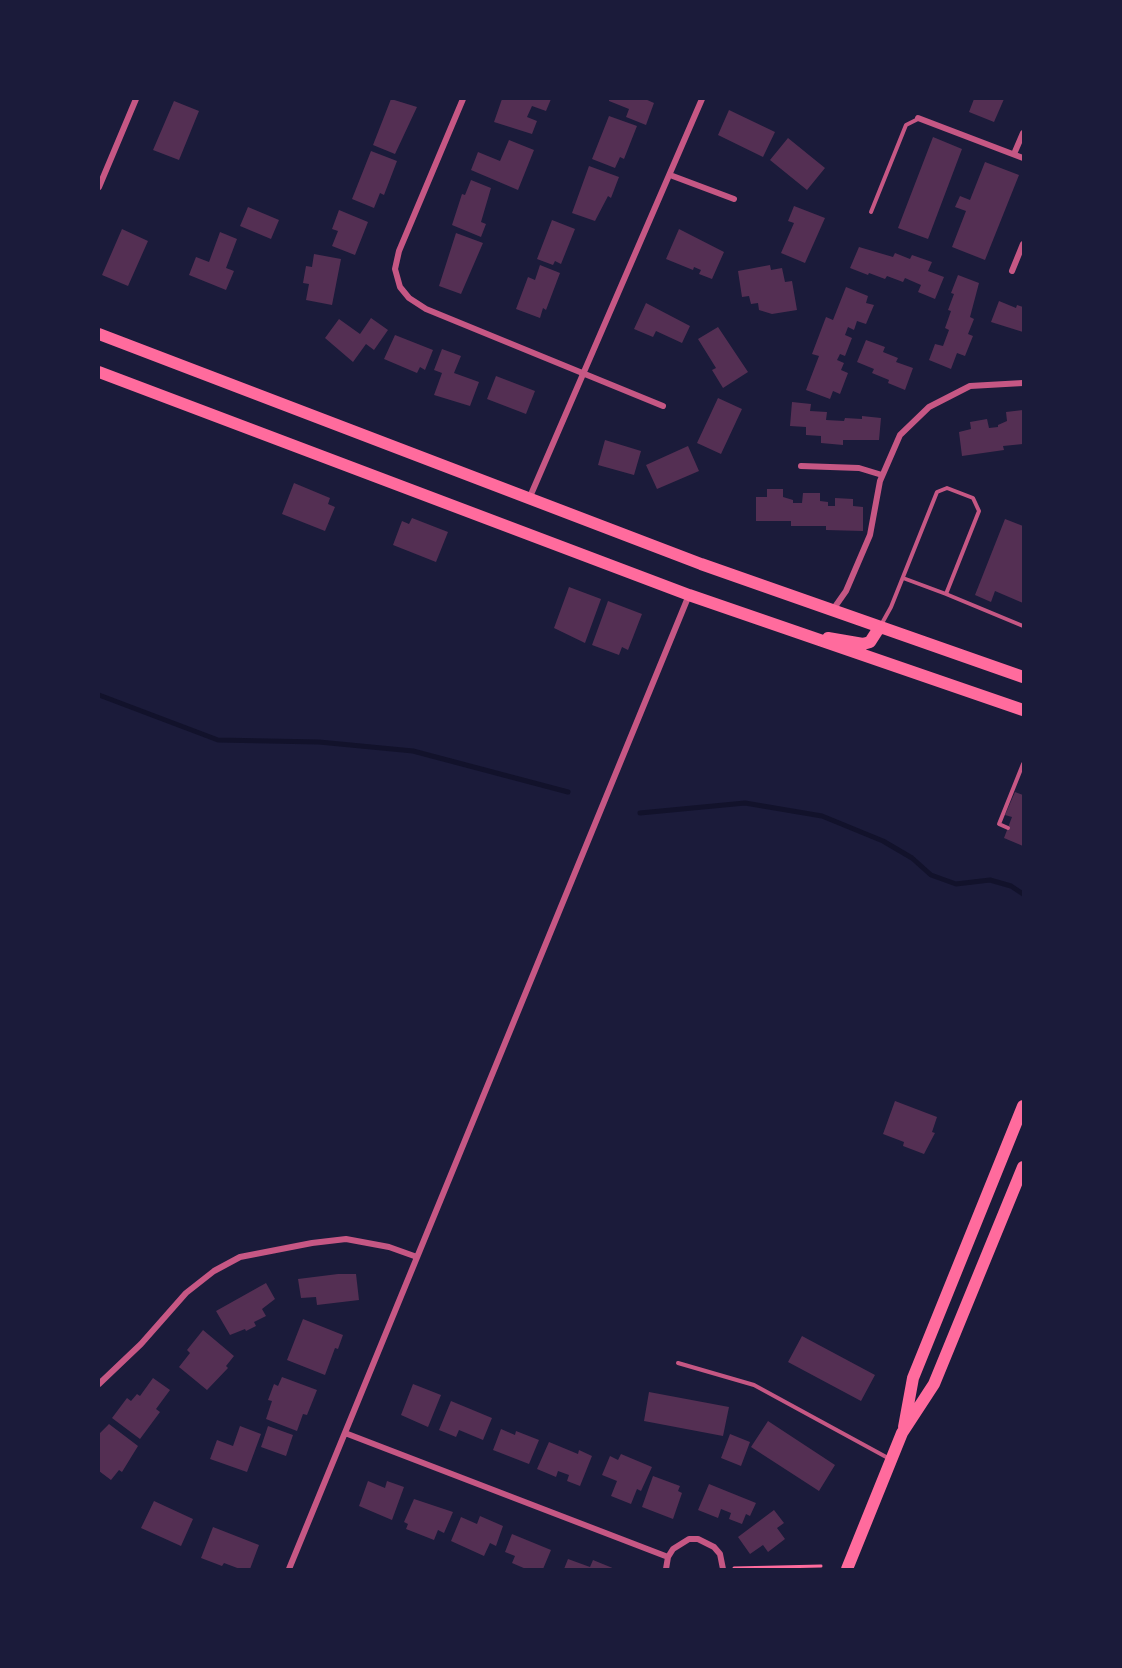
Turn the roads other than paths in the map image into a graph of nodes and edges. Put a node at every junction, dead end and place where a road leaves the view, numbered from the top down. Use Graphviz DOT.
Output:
graph roads {
  1 [pos="136,99"];
  2 [pos="463,99"];
  3 [pos="702,99"];
  4 [pos="918,118"];
  5 [pos="1023,133"];
  6 [pos="1014,154"];
  7 [pos="1023,158"];
  8 [pos="670,176"];
  9 [pos="99,187"];
  10 [pos="734,199"];
  11 [pos="871,212"];
  12 [pos="1023,244"];
  13 [pos="1012,272"];
  14 [pos="99,334"];
  15 [pos="99,372"];
  16 [pos="582,372"];
  17 [pos="1023,383"];
  18 [pos="663,406"];
  19 [pos="801,466"];
  20 [pos="882,476"];
  21 [pos="529,499"];
  22 [pos="903,578"];
  23 [pos="946,594"];
  24 [pos="689,596"];
  25 [pos="832,611"];
  26 [pos="1023,626"];
  27 [pos="879,628"];
  28 [pos="800,634"];
  29 [pos="1023,676"];
  30 [pos="1023,710"];
  31 [pos="1023,764"];
  32 [pos="1021,775"];
  33 [pos="1008,828"];
  34 [pos="1023,1106"];
  35 [pos="1023,1167"];
  36 [pos="417,1257"];
  37 [pos="678,1363"];
  38 [pos="99,1384"];
  39 [pos="345,1433"];
  40 [pos="902,1433"];
  41 [pos="891,1460"];
  42 [pos="668,1557"];
  43 [pos="289,1569"];
  44 [pos="666,1569"];
  45 [pos="723,1569"];
  46 [pos="847,1569"];
  1 -- 9 [label="street"];
  2 -- 16 [label="street"];
  3 -- 8 [label="street"];
  4 -- 6 [label="street"];
  4 -- 11 [label="lane"];
  5 -- 6 [label="street"];
  6 -- 7 [label="street"];
  8 -- 10 [label="street"];
  8 -- 16 [label="street"];
  12 -- 13 [label="street"];
  14 -- 21 [label="main road"];
  15 -- 24 [label="main road"];
  16 -- 18 [label="street"];
  16 -- 21 [label="street"];
  17 -- 20 [label="street"];
  19 -- 20 [label="street"];
  20 -- 25 [label="street"];
  21 -- 25 [label="main road"];
  22 -- 23 [label="lane"];
  22 -- 23 [label="lane"];
  22 -- 27 [label="lane"];
  23 -- 26 [label="lane"];
  24 -- 28 [label="main road"];
  24 -- 36 [label="street"];
  25 -- 27 [label="main road"];
  27 -- 28 [label="main road"];
  27 -- 29 [label="main road"];
  28 -- 30 [label="main road"];
  31 -- 32 [label="lane"];
  32 -- 33 [label="lane"];
  34 -- 40 [label="main road"];
  35 -- 40 [label="main road"];
  36 -- 38 [label="street"];
  36 -- 39 [label="street"];
  37 -- 41 [label="lane"];
  39 -- 42 [label="street"];
  39 -- 43 [label="street"];
  40 -- 41 [label="main road"];
  41 -- 46 [label="main road"];
  42 -- 44 [label="street"];
  42 -- 45 [label="street"];
}
